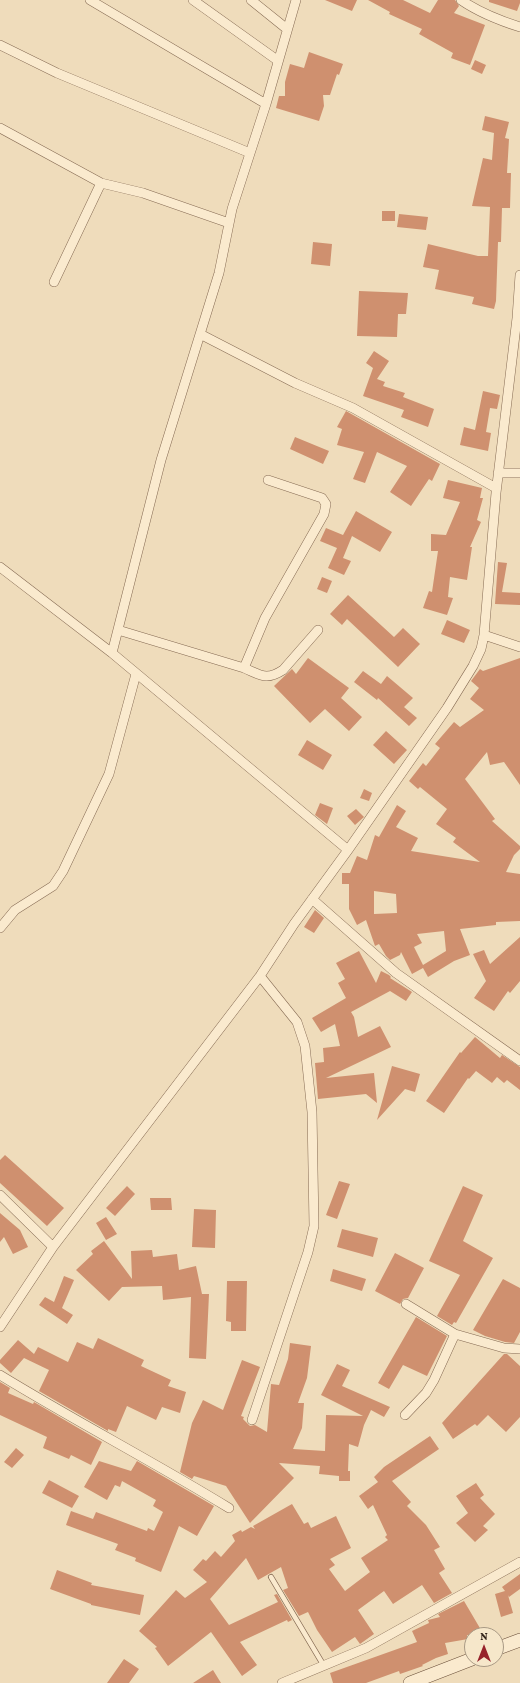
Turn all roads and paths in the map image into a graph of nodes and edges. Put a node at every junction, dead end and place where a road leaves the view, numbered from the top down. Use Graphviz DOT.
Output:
graph roads {
  1 [pos="90,0"];
  2 [pos="193,0"];
  3 [pos="251,0"];
  4 [pos="296,0"];
  5 [pos="461,0"];
  6 [pos="520,27"];
  7 [pos="287,29"];
  8 [pos="0,45"];
  9 [pos="277,60"];
  10 [pos="266,104"];
  11 [pos="1,130"];
  12 [pos="250,153"];
  13 [pos="102,183"];
  14 [pos="229,223"];
  15 [pos="520,275"];
  16 [pos="54,282"];
  17 [pos="519,317"];
  18 [pos="200,334"];
  19 [pos="498,472"];
  20 [pos="520,473"];
  21 [pos="268,480"];
  22 [pos="496,488"];
  23 [pos="0,567"];
  24 [pos="118,630"];
  25 [pos="318,630"];
  26 [pos="484,635"];
  27 [pos="520,647"];
  28 [pos="112,653"];
  29 [pos="244,668"];
  30 [pos="136,674"];
  31 [pos="348,850"];
  32 [pos="312,899"];
  33 [pos="0,928"];
  34 [pos="260,976"];
  35 [pos="520,1061"];
  36 [pos="0,1195"];
  37 [pos="54,1247"];
  38 [pos="406,1304"];
  39 [pos="0,1327"];
  40 [pos="455,1334"];
  41 [pos="520,1349"];
  42 [pos="0,1375"];
  43 [pos="405,1415"];
  44 [pos="252,1420"];
  45 [pos="229,1508"];
  46 [pos="520,1562"];
  47 [pos="271,1577"];
  48 [pos="520,1640"];
  49 [pos="504,1646"];
  50 [pos="464,1662"];
  51 [pos="324,1666"];
  52 [pos="419,1682"];
  53 [pos="282,1683"];
  1 -- 10 [label="street"];
  2 -- 9 [label="street"];
  3 -- 7 [label="street"];
  4 -- 7 [label="street"];
  5 -- 6 [label="street"];
  7 -- 9 [label="street"];
  8 -- 12 [label="street"];
  9 -- 10 [label="street"];
  10 -- 12 [label="street"];
  11 -- 13 [label="street"];
  12 -- 14 [label="street"];
  13 -- 14 [label="street"];
  13 -- 16 [label="street"];
  14 -- 18 [label="street"];
  15 -- 17 [label="street"];
  17 -- 19 [label="street"];
  18 -- 22 [label="street"];
  18 -- 24 [label="street"];
  19 -- 20 [label="street"];
  19 -- 22 [label="street"];
  21 -- 29 [label="street"];
  22 -- 26 [label="street"];
  23 -- 28 [label="street"];
  24 -- 28 [label="street"];
  24 -- 29 [label="street"];
  25 -- 29 [label="street"];
  26 -- 27 [label="street"];
  26 -- 31 [label="street"];
  28 -- 30 [label="street"];
  30 -- 31 [label="street"];
  30 -- 33 [label="street"];
  31 -- 32 [label="street"];
  32 -- 34 [label="street"];
  32 -- 35 [label="street"];
  34 -- 37 [label="street"];
  34 -- 44 [label="street"];
  36 -- 37 [label="street"];
  37 -- 39 [label="street"];
  38 -- 40 [label="street"];
  40 -- 41 [label="street"];
  40 -- 43 [label="street"];
  42 -- 45 [label="street"];
  46 -- 51 [label="street"];
  47 -- 51 [label="lane"];
  48 -- 49 [label="main road"];
  50 -- 52 [label="main road"];
  51 -- 53 [label="street"];
}
